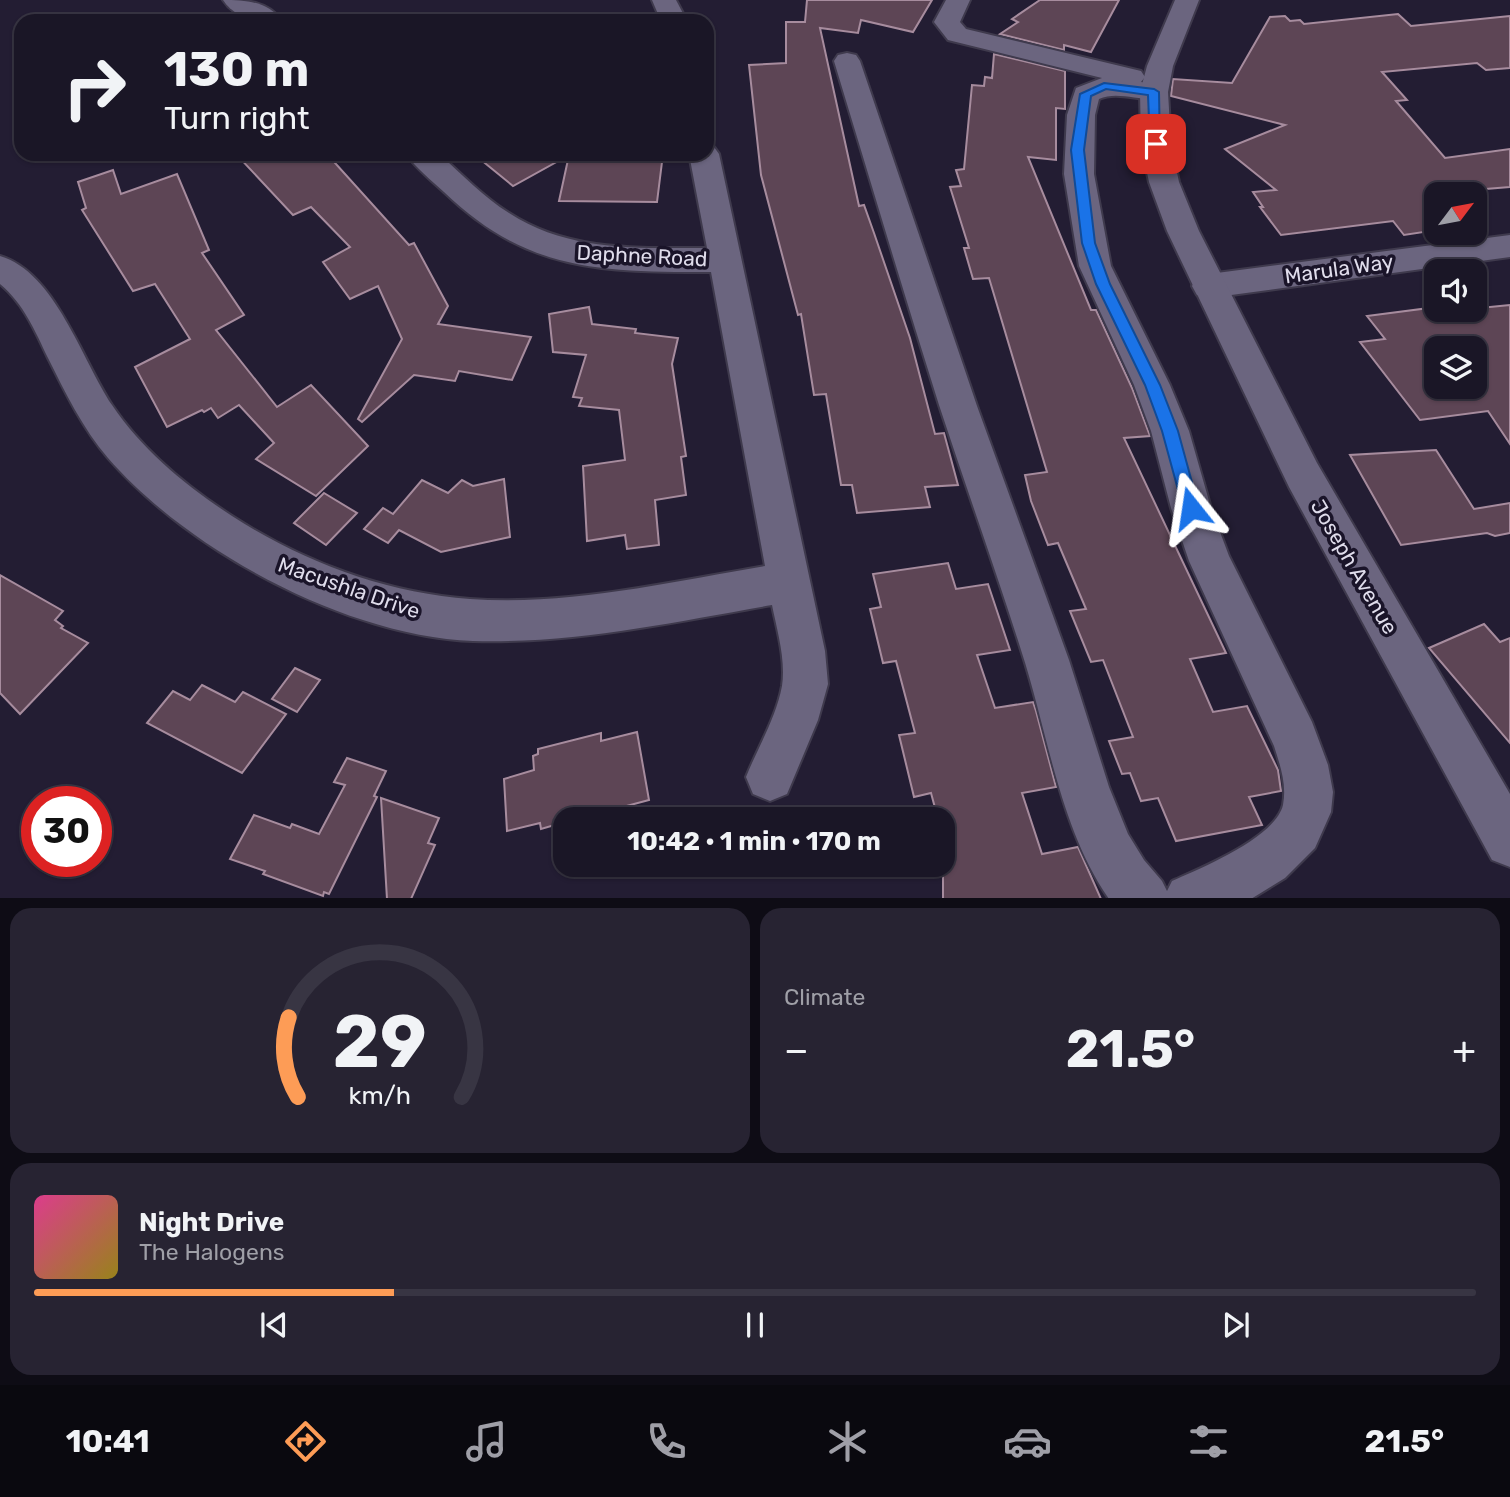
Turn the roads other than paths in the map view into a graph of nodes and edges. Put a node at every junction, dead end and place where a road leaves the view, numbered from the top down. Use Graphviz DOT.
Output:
graph roads {
  1 [pos="958,0"];
  2 [pos="1188,0"];
  3 [pos="242,1"];
  4 [pos="260,14"];
  5 [pos="847,61"];
  6 [pos="1155,88"];
  7 [pos="429,161"];
  8 [pos="706,161"];
  9 [pos="1510,246"];
  10 [pos="727,260"];
  11 [pos="0,268"];
  12 [pos="1209,286"];
  13 [pos="791,582"];
  14 [pos="769,777"];
  15 [pos="1510,842"];
  16 [pos="1144,898"];
  17 [pos="1190,898"];
  1 -- 6 [label="street"];
  2 -- 6 [label="street, Joseph Avenue"];
  3 -- 4 [label="street"];
  5 -- 16 [label="street"];
  6 -- 12 [label="street, Joseph Avenue"];
  6 -- 17 [label="street"];
  7 -- 10 [label="street, Daphne Road"];
  8 -- 10 [label="street"];
  9 -- 12 [label="street, Marula Way"];
  10 -- 13 [label="street"];
  11 -- 13 [label="street, Macushla Drive"];
  12 -- 15 [label="street, Joseph Avenue"];
  13 -- 14 [label="street"];
}
